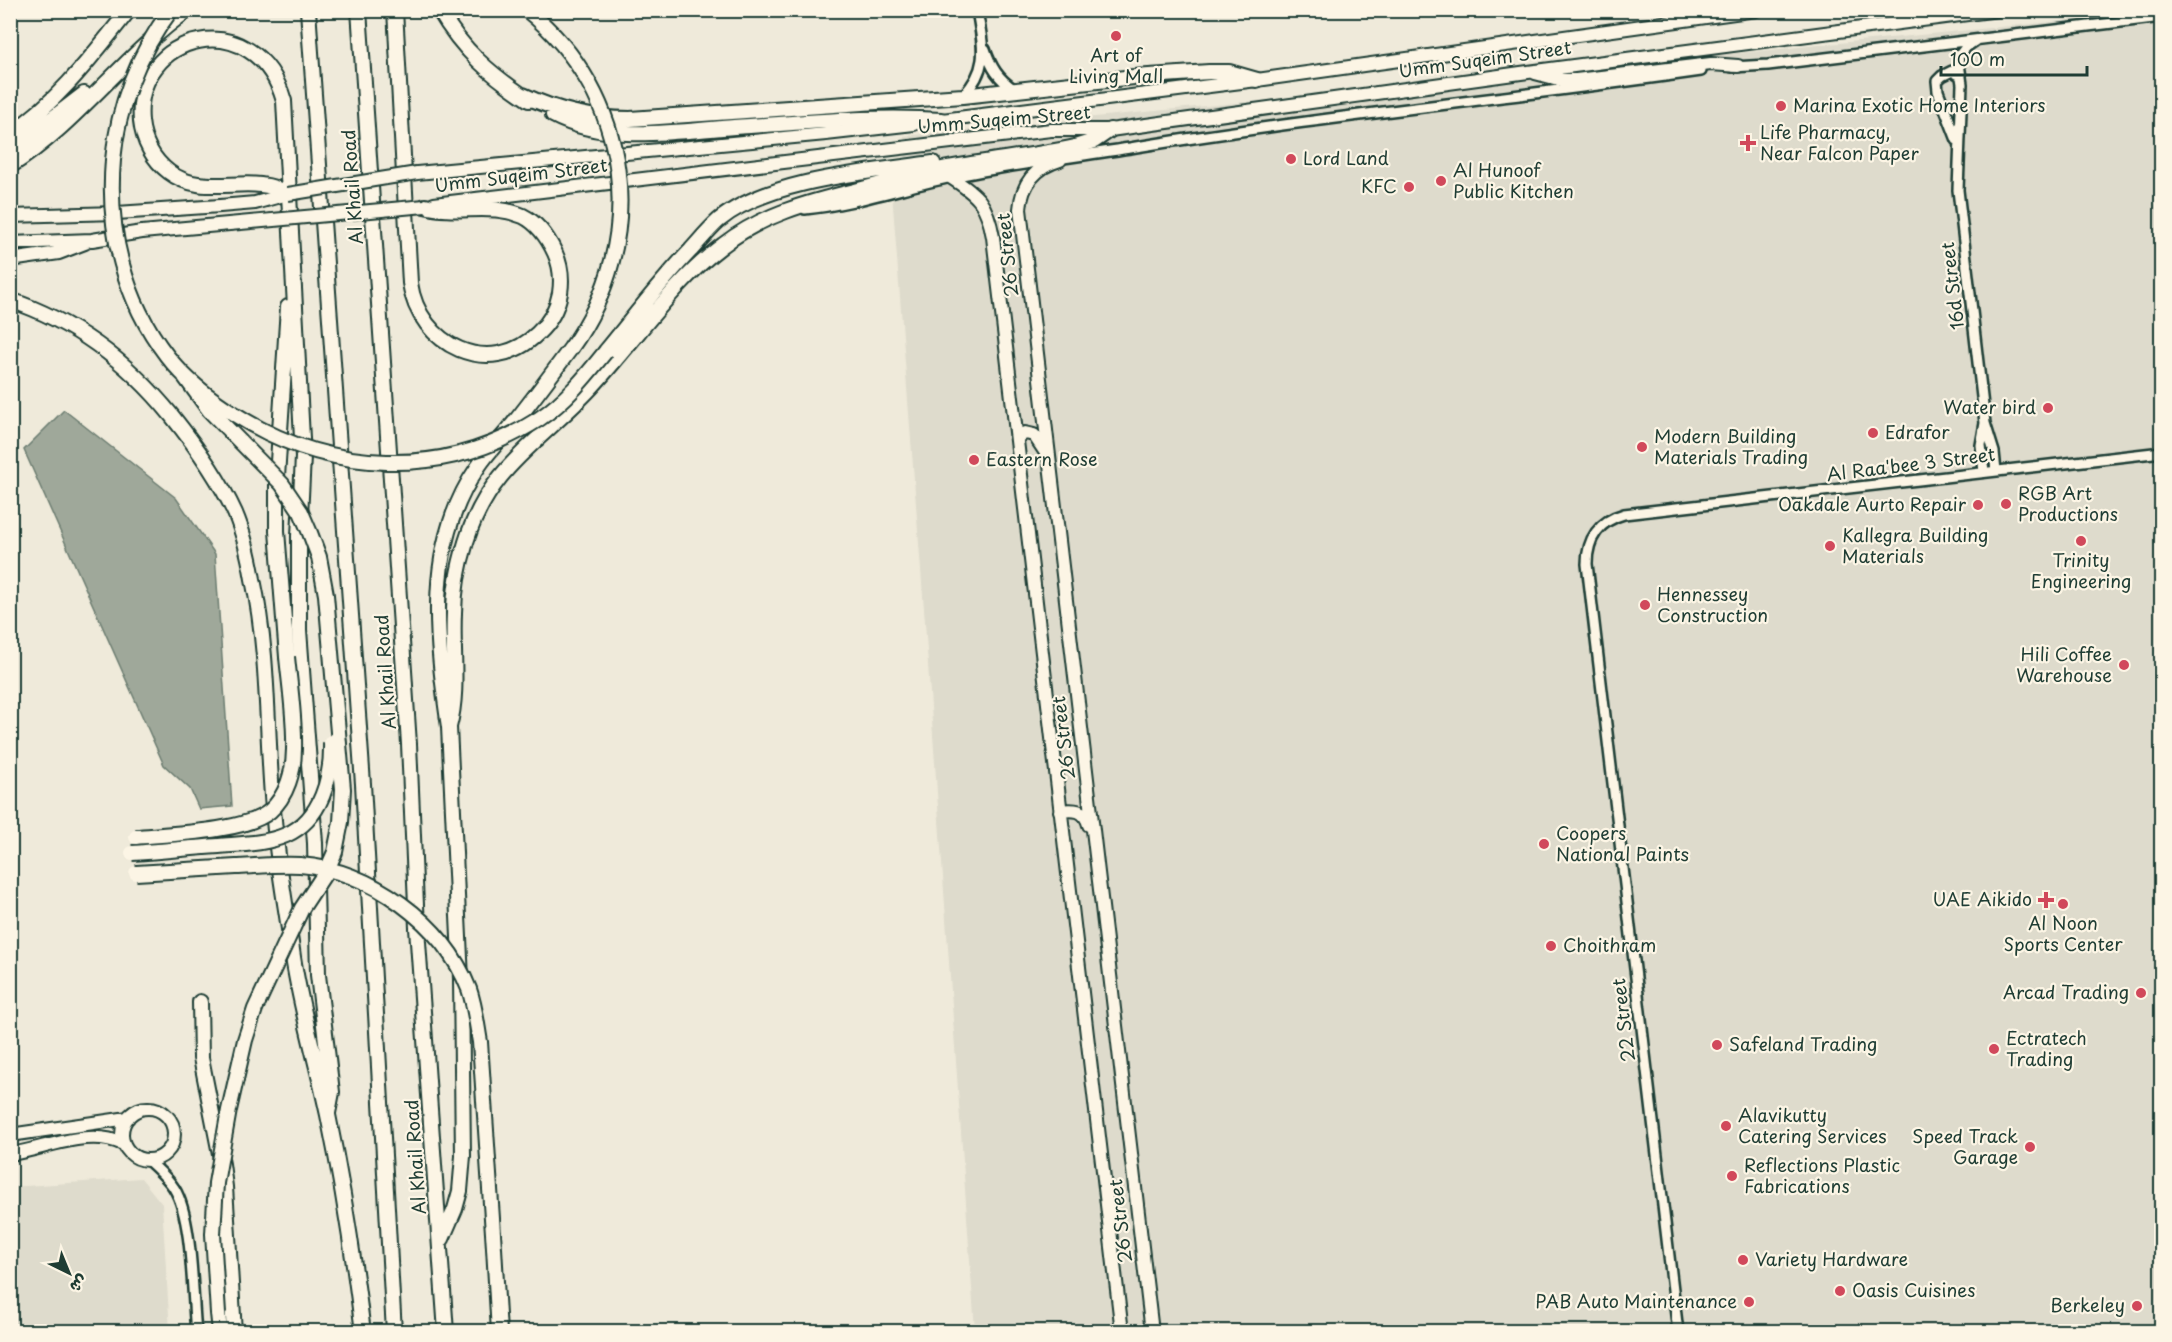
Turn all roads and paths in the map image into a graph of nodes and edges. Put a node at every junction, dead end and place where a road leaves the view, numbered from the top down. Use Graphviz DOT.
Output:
graph roads {
  1 [pos="129,10"];
  2 [pos="171,10"];
  3 [pos="188,10"];
  4 [pos="308,10"];
  5 [pos="359,10"];
  6 [pos="394,10"];
  7 [pos="439,10"];
  8 [pos="527,10"];
  9 [pos="977,10"];
  10 [pos="1756,10"];
  11 [pos="1998,10"];
  12 [pos="2162,17"];
  13 [pos="1977,39"];
  14 [pos="982,40"];
  15 [pos="1738,66"];
  16 [pos="121,69"];
  17 [pos="1528,72"];
  18 [pos="1960,76"];
  19 [pos="1257,80"];
  20 [pos="1017,91"];
  21 [pos="523,95"];
  22 [pos="963,96"];
  23 [pos="941,120"];
  24 [pos="1105,130"];
  25 [pos="10,134"];
  26 [pos="1959,145"];
  27 [pos="10,151"];
  28 [pos="1060,160"];
  29 [pos="10,166"];
  30 [pos="950,177"];
  31 [pos="288,194"];
  32 [pos="425,206"];
  33 [pos="790,209"];
  34 [pos="10,216"];
  35 [pos="92,240"];
  36 [pos="10,243"];
  37 [pos="294,255"];
  38 [pos="10,260"];
  39 [pos="10,300"];
  40 [pos="185,377"];
  41 [pos="1985,423"];
  42 [pos="1017,438"];
  43 [pos="2162,452"];
  44 [pos="1049,458"];
  45 [pos="1996,471"];
  46 [pos="1984,472"];
  47 [pos="1598,529"];
  48 [pos="333,680"];
  49 [pos="449,727"];
  50 [pos="1060,811"];
  51 [pos="136,837"];
  52 [pos="1093,841"];
  53 [pos="132,853"];
  54 [pos="136,873"];
  55 [pos="200,1002"];
  56 [pos="327,1113"];
  57 [pos="128,1118"];
  58 [pos="10,1135"];
  59 [pos="123,1144"];
  60 [pos="10,1154"];
  61 [pos="149,1161"];
  62 [pos="441,1241"];
  63 [pos="196,1332"];
  64 [pos="220,1332"];
  65 [pos="234,1332"];
  66 [pos="363,1332"];
  67 [pos="394,1332"];
  68 [pos="446,1332"];
  69 [pos="499,1332"];
  70 [pos="1122,1332"];
  71 [pos="1152,1332"];
  72 [pos="1678,1332"];
  1 -- 25 [label="highway"];
  2 -- 40 [label="highway, bridge"];
  3 -- 16 [label="highway"];
  4 -- 67 [label="highway, Al Khail Road"];
  5 -- 62 [label="highway, Al Khail Road"];
  6 -- 32 [label="highway"];
  7 -- 21 [label="highway"];
  8 -- 49 [label="highway, bridge"];
  9 -- 14 [label="street"];
  10 -- 19 [label="main road, Umm Suqeim Street"];
  11 -- 17 [label="main road, Umm Suqeim Street"];
  12 -- 13 [label="street"];
  13 -- 15 [label="street"];
  13 -- 18 [label="street, 16d Street"];
  14 -- 20 [label="street"];
  14 -- 22 [label="street"];
  15 -- 17 [label="main road"];
  15 -- 28 [label="street"];
  16 -- 27 [label="highway"];
  16 -- 29 [label="highway"];
  17 -- 24 [label="main road, Umm Suqeim Street"];
  18 -- 26 [label="street, 16d Street"];
  18 -- 26 [label="street, 16d Street"];
  19 -- 20 [label="highway"];
  19 -- 23 [label="main road, Umm Suqeim Street"];
  20 -- 22 [label="highway"];
  21 -- 22 [label="highway"];
  21 -- 23 [label="highway"];
  23 -- 31 [label="main road, Umm Suqeim Street, bridge"];
  24 -- 32 [label="main road, Umm Suqeim Street"];
  24 -- 33 [label="highway"];
  24 -- 40 [label="highway, bridge"];
  26 -- 41 [label="street, 16d Street"];
  28 -- 30 [label="street"];
  28 -- 44 [label="main road, 26 Street"];
  30 -- 33 [label="street"];
  30 -- 42 [label="main road, 26 Street"];
  31 -- 34 [label="main road, Umm Suqeim Street"];
  31 -- 37 [label="highway"];
  32 -- 35 [label="main road, Umm Suqeim Street, bridge"];
  33 -- 49 [label="highway"];
  35 -- 36 [label="main road, Umm Suqeim Street"];
  35 -- 38 [label="main road"];
  37 -- 51 [label="highway, bridge"];
  37 -- 56 [label="highway"];
  39 -- 56 [label="highway"];
  40 -- 48 [label="highway, bridge"];
  41 -- 45 [label="street, 16d Street"];
  41 -- 46 [label="street, 16d Street"];
  42 -- 44 [label="main road"];
  42 -- 50 [label="main road, 26 Street"];
  43 -- 45 [label="street, Al Raa'bee 3 Street"];
  44 -- 52 [label="main road, 26 Street"];
  45 -- 46 [label="street, Al Raa'bee 3 Street"];
  46 -- 47 [label="street, Al Raa'bee 3 Street"];
  47 -- 72 [label="street, 22 Street"];
  48 -- 53 [label="highway, bridge"];
  48 -- 64 [label="highway, bridge"];
  49 -- 62 [label="highway"];
  50 -- 52 [label="main road"];
  50 -- 70 [label="main road, 26 Street"];
  52 -- 71 [label="main road, 26 Street"];
  54 -- 69 [label="highway, bridge"];
  55 -- 65 [label="highway"];
  56 -- 66 [label="highway"];
  57 -- 58 [label="main road"];
  57 -- 59 [label="main road"];
  57 -- 61 [label="main road"];
  59 -- 60 [label="main road"];
  59 -- 61 [label="main road"];
  61 -- 63 [label="street"];
  62 -- 68 [label="highway, Al Khail Road"];
}
